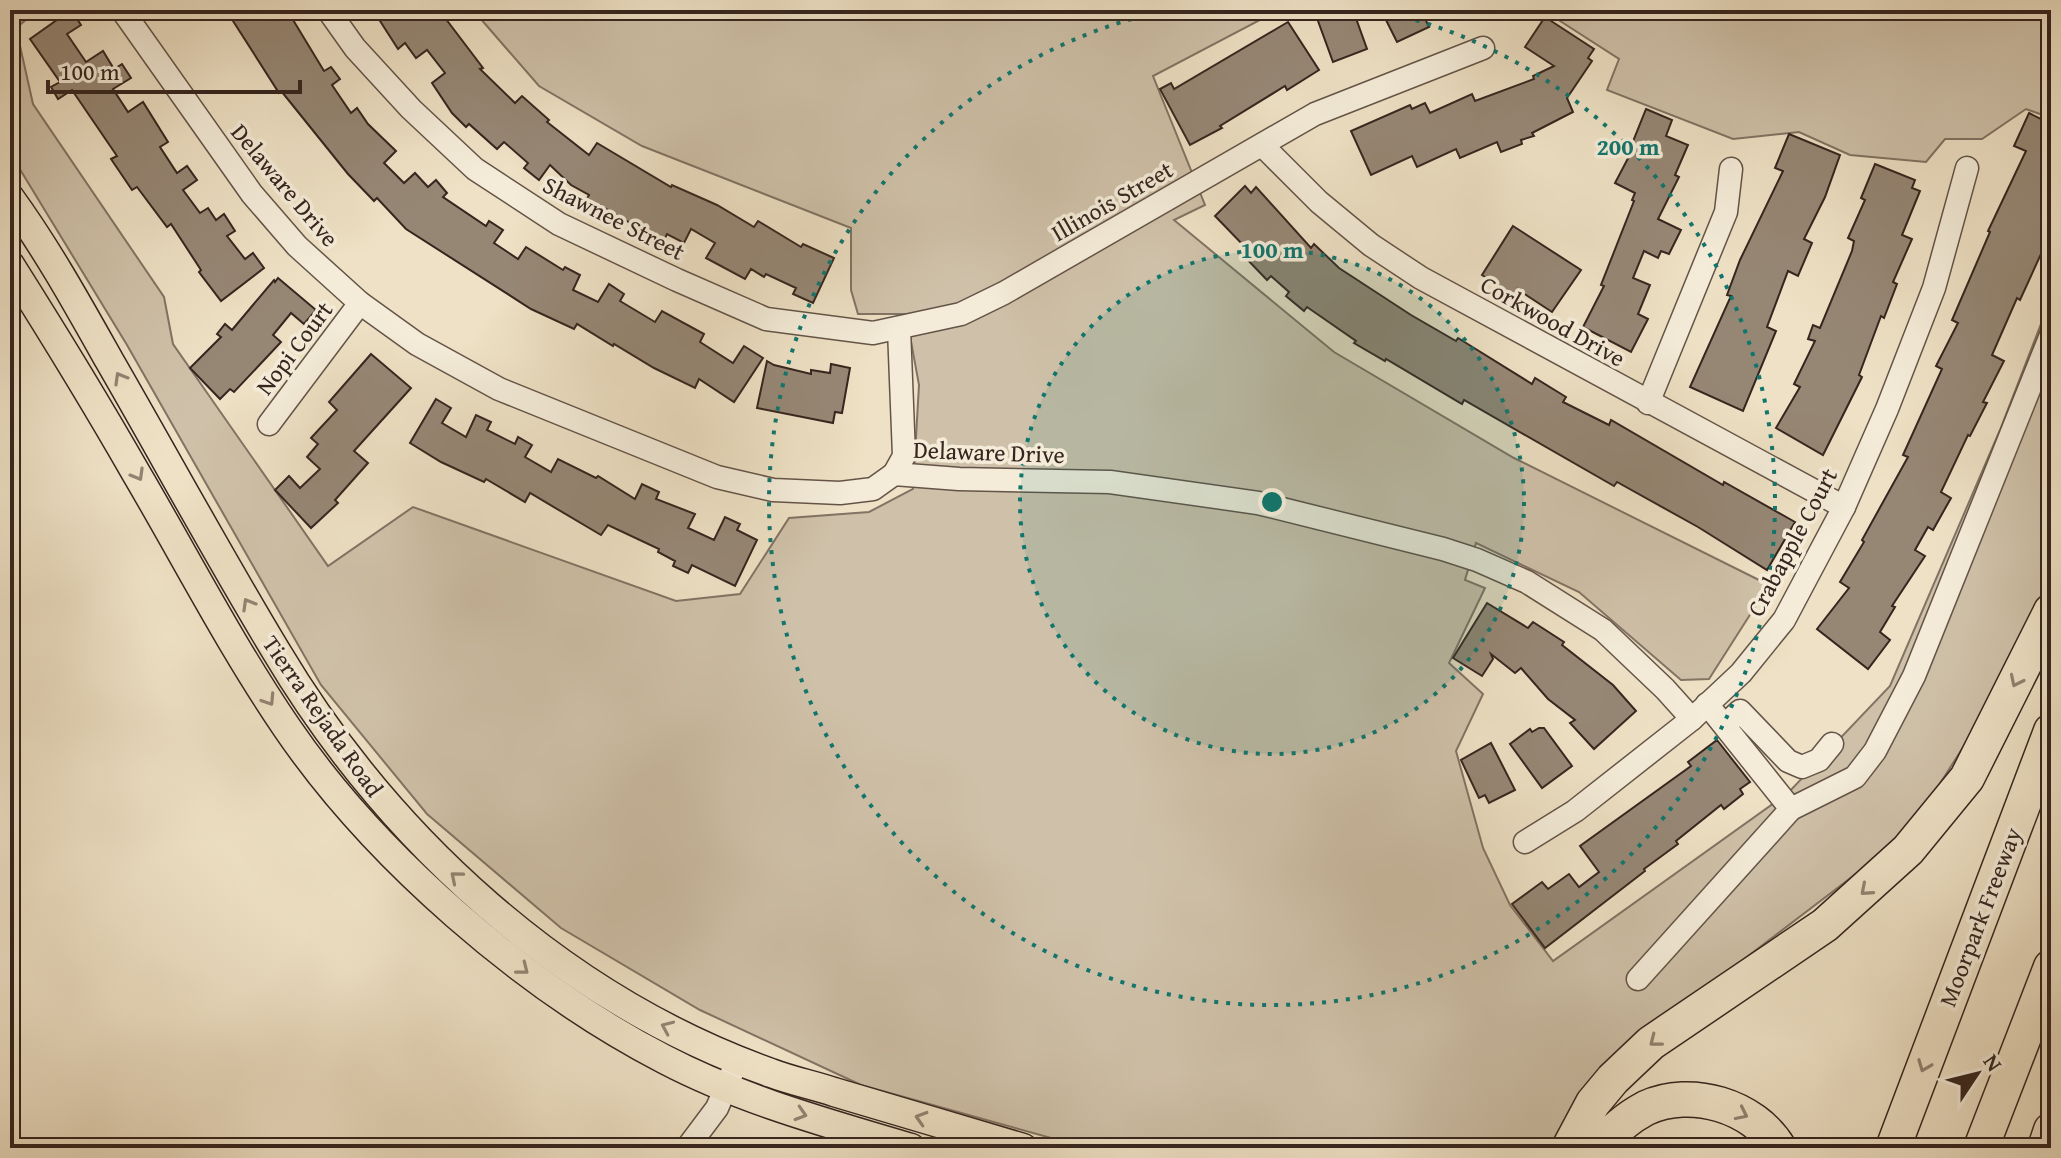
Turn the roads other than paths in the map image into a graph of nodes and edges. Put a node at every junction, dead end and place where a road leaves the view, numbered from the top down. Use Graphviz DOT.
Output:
graph roads {
  1 [pos="122,10"];
  2 [pos="328,10"];
  3 [pos="1483,48"];
  4 [pos="1262,145"];
  5 [pos="1967,168"];
  6 [pos="1731,169"];
  7 [pos="10,198"];
  8 [pos="10,265"];
  9 [pos="360,303"];
  10 [pos="899,329"];
  11 [pos="2051,335"];
  12 [pos="1648,403"];
  13 [pos="269,424"];
  14 [pos="894,474"];
  15 [pos="1844,507"];
  16 [pos="2051,611"];
  17 [pos="1700,711"];
  18 [pos="1725,725"];
  19 [pos="2051,731"];
  20 [pos="1832,744"];
  21 [pos="1791,809"];
  22 [pos="1525,842"];
  23 [pos="2051,967"];
  24 [pos="1638,979"];
  25 [pos="738,1059"];
  26 [pos="727,1088"];
  27 [pos="2051,1130"];
  28 [pos="687,1148"];
  29 [pos="911,1148"];
  30 [pos="1023,1148"];
  31 [pos="1569,1148"];
  32 [pos="1599,1148"];
  33 [pos="1779,1148"];
  34 [pos="1893,1148"];
  35 [pos="1981,1148"];
  36 [pos="2045,1148"];
  1 -- 9 [label="street, Delaware Drive"];
  2 -- 10 [label="street, Shawnee Street"];
  3 -- 4 [label="street, Illinois Street"];
  4 -- 10 [label="street, Illinois Street"];
  4 -- 12 [label="street, Corkwood Drive"];
  5 -- 15 [label="street, Crabapple Court"];
  6 -- 12 [label="street"];
  25 -- 7 [label="main road, Tierra Rejada Road, one-way"];
  8 -- 26 [label="main road, Tierra Rejada Road, one-way"];
  9 -- 13 [label="street, Nopi Court"];
  9 -- 14 [label="street, Delaware Drive"];
  10 -- 14 [label="street"];
  11 -- 21 [label="street"];
  12 -- 15 [label="street, Corkwood Drive"];
  14 -- 17 [label="street, Delaware Drive"];
  15 -- 17 [label="street, Crabapple Court"];
  16 -- 31 [label="highway, one-way"];
  17 -- 18 [label="street, Delaware Drive"];
  17 -- 22 [label="street, Crabapple Court"];
  18 -- 20 [label="street"];
  18 -- 21 [label="street, Delaware Drive"];
  19 -- 34 [label="highway, Moorpark Freeway, one-way"];
  21 -- 24 [label="street"];
  23 -- 35 [label="highway"];
  25 -- 26 [label="street"];
  30 -- 25 [label="main road, Tierra Rejada Road, one-way"];
  26 -- 28 [label="street"];
  26 -- 29 [label="main road, Tierra Rejada Road, one-way"];
  27 -- 36 [label="highway"];
  32 -- 33 [label="highway, one-way"];
}
